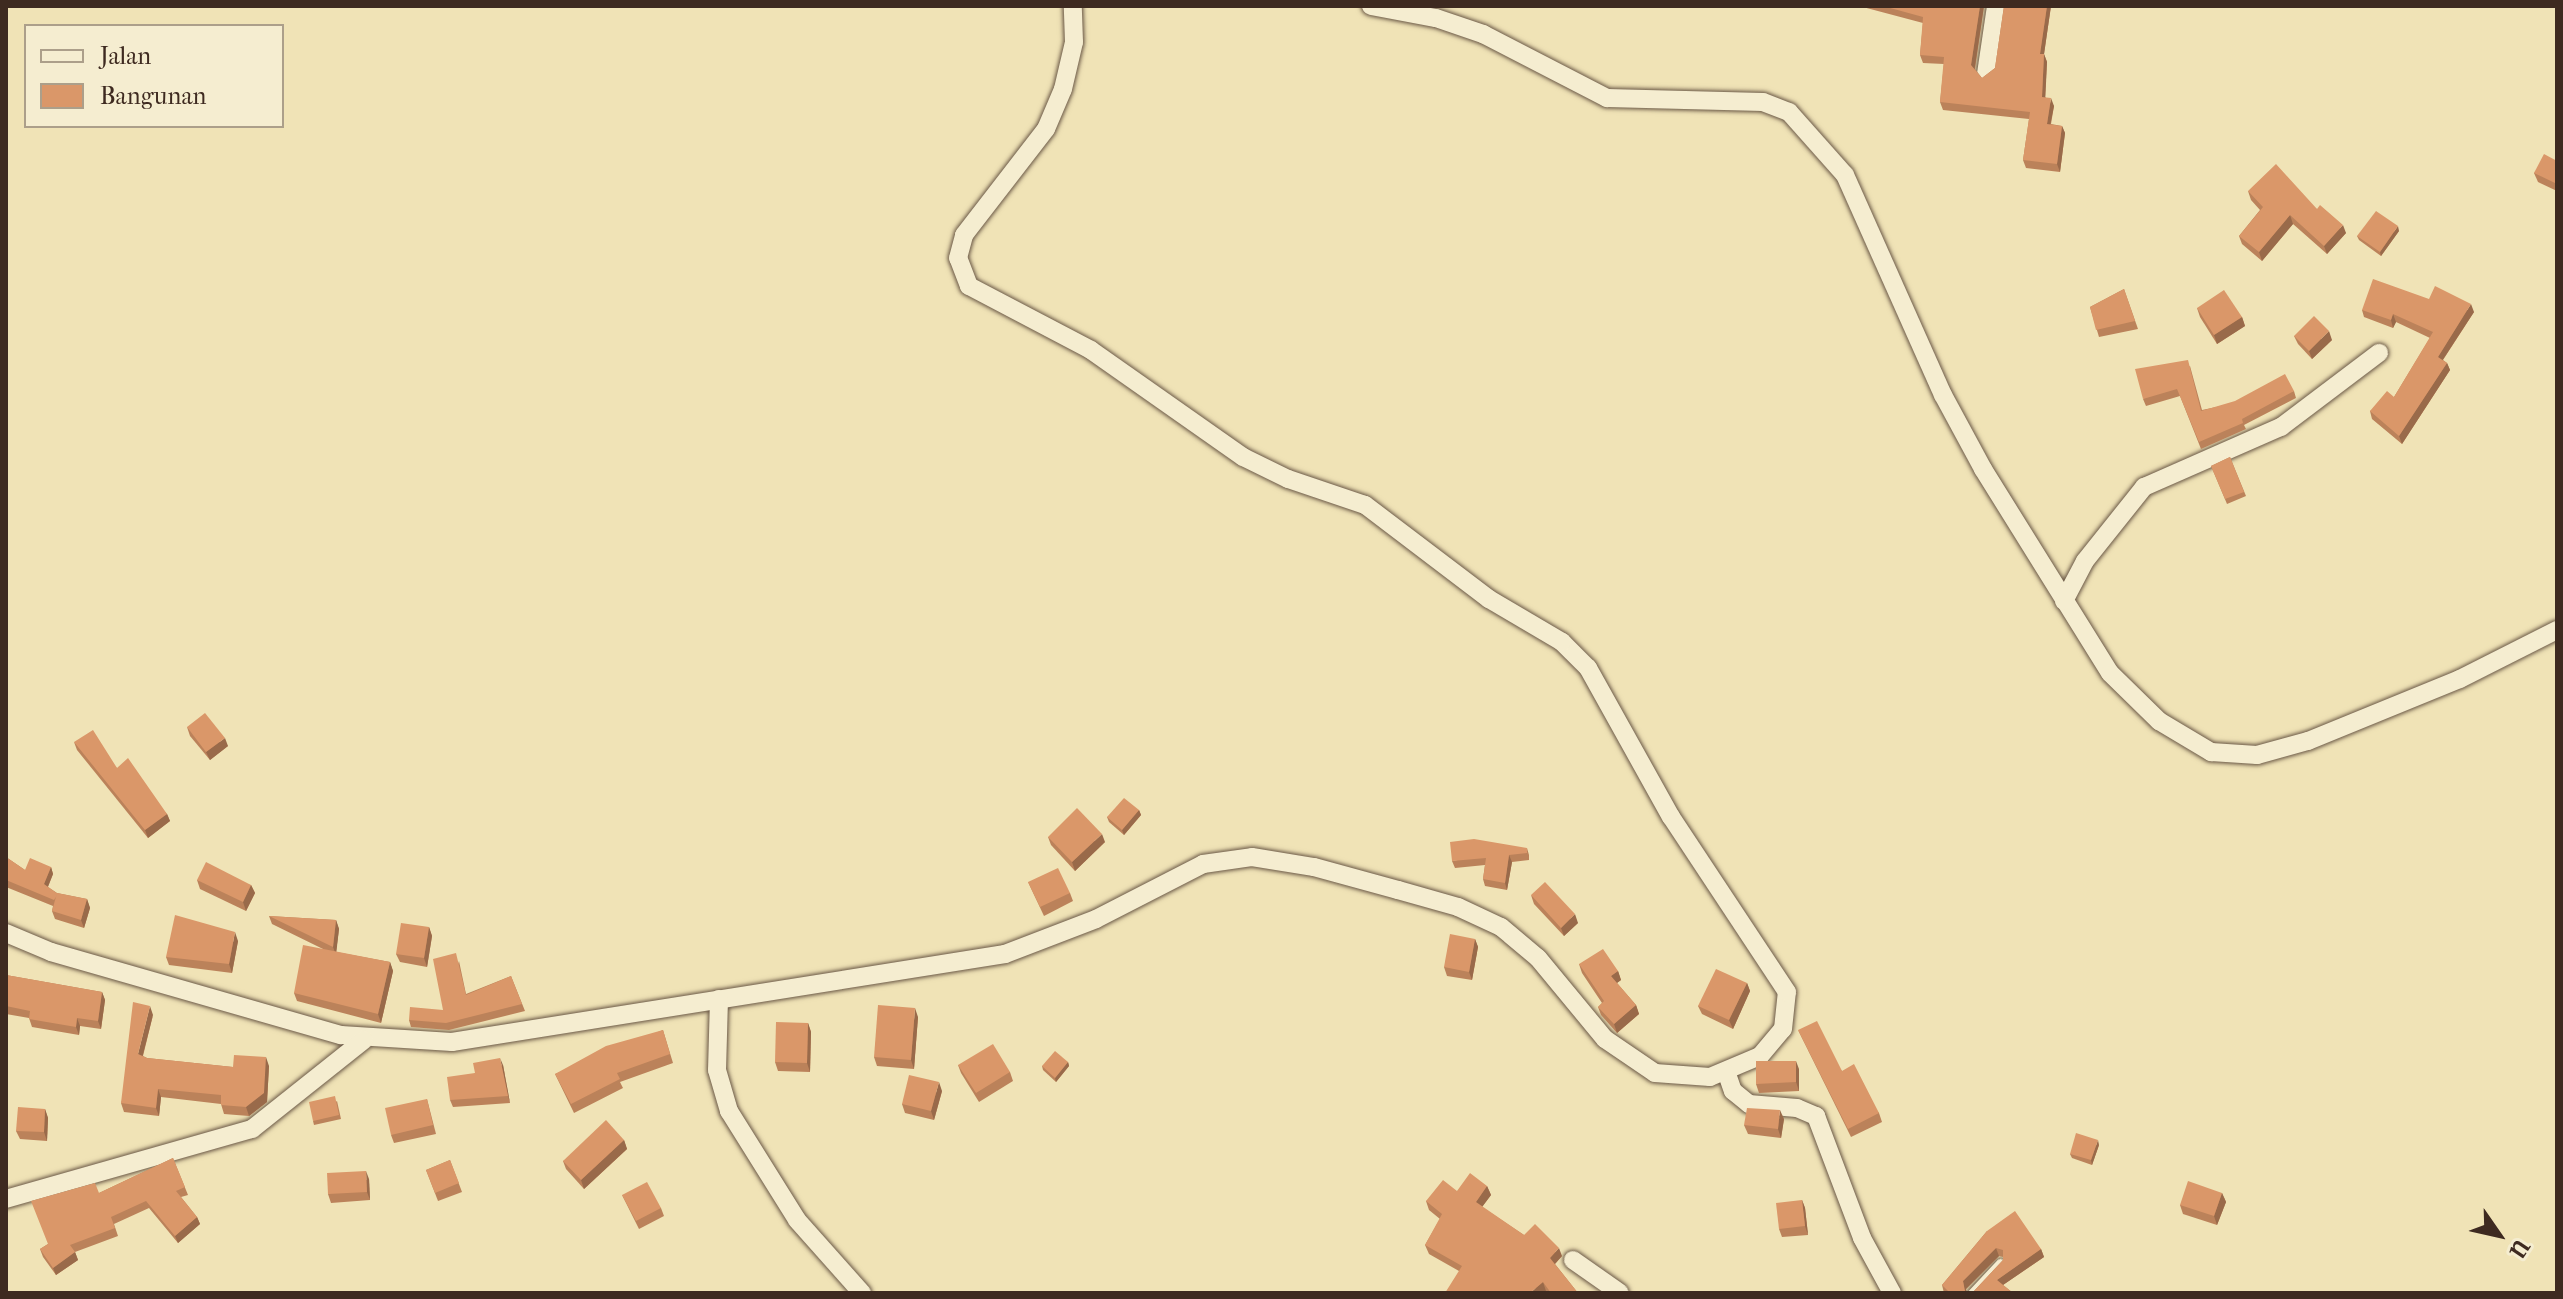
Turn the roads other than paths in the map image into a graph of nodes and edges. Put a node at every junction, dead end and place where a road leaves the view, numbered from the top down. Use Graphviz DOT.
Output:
graph roads {
  1 [pos="1073,6"];
  2 [pos="1371,6"];
  3 [pos="1996,6"];
  4 [pos="1410,10"];
  5 [pos="1986,74"];
  6 [pos="2379,353"];
  7 [pos="2064,601"];
  8 [pos="2557,630"];
  9 [pos="6,933"];
  10 [pos="719,999"];
  11 [pos="364,1040"];
  12 [pos="1727,1074"];
  13 [pos="6,1199"];
  14 [pos="1573,1260"];
  15 [pos="2000,1263"];
  16 [pos="862,1293"];
  17 [pos="1620,1293"];
  18 [pos="1892,1293"];
  19 [pos="1972,1293"];
  1 -- 12 [label="street"];
  2 -- 4 [label="street"];
  3 -- 5 [label="street"];
  4 -- 7 [label="street"];
  6 -- 7 [label="street"];
  7 -- 8 [label="street"];
  9 -- 11 [label="street"];
  10 -- 11 [label="street"];
  10 -- 12 [label="street"];
  10 -- 16 [label="street"];
  11 -- 13 [label="street"];
  12 -- 18 [label="street"];
  14 -- 17 [label="street"];
  15 -- 19 [label="lane"];
}
